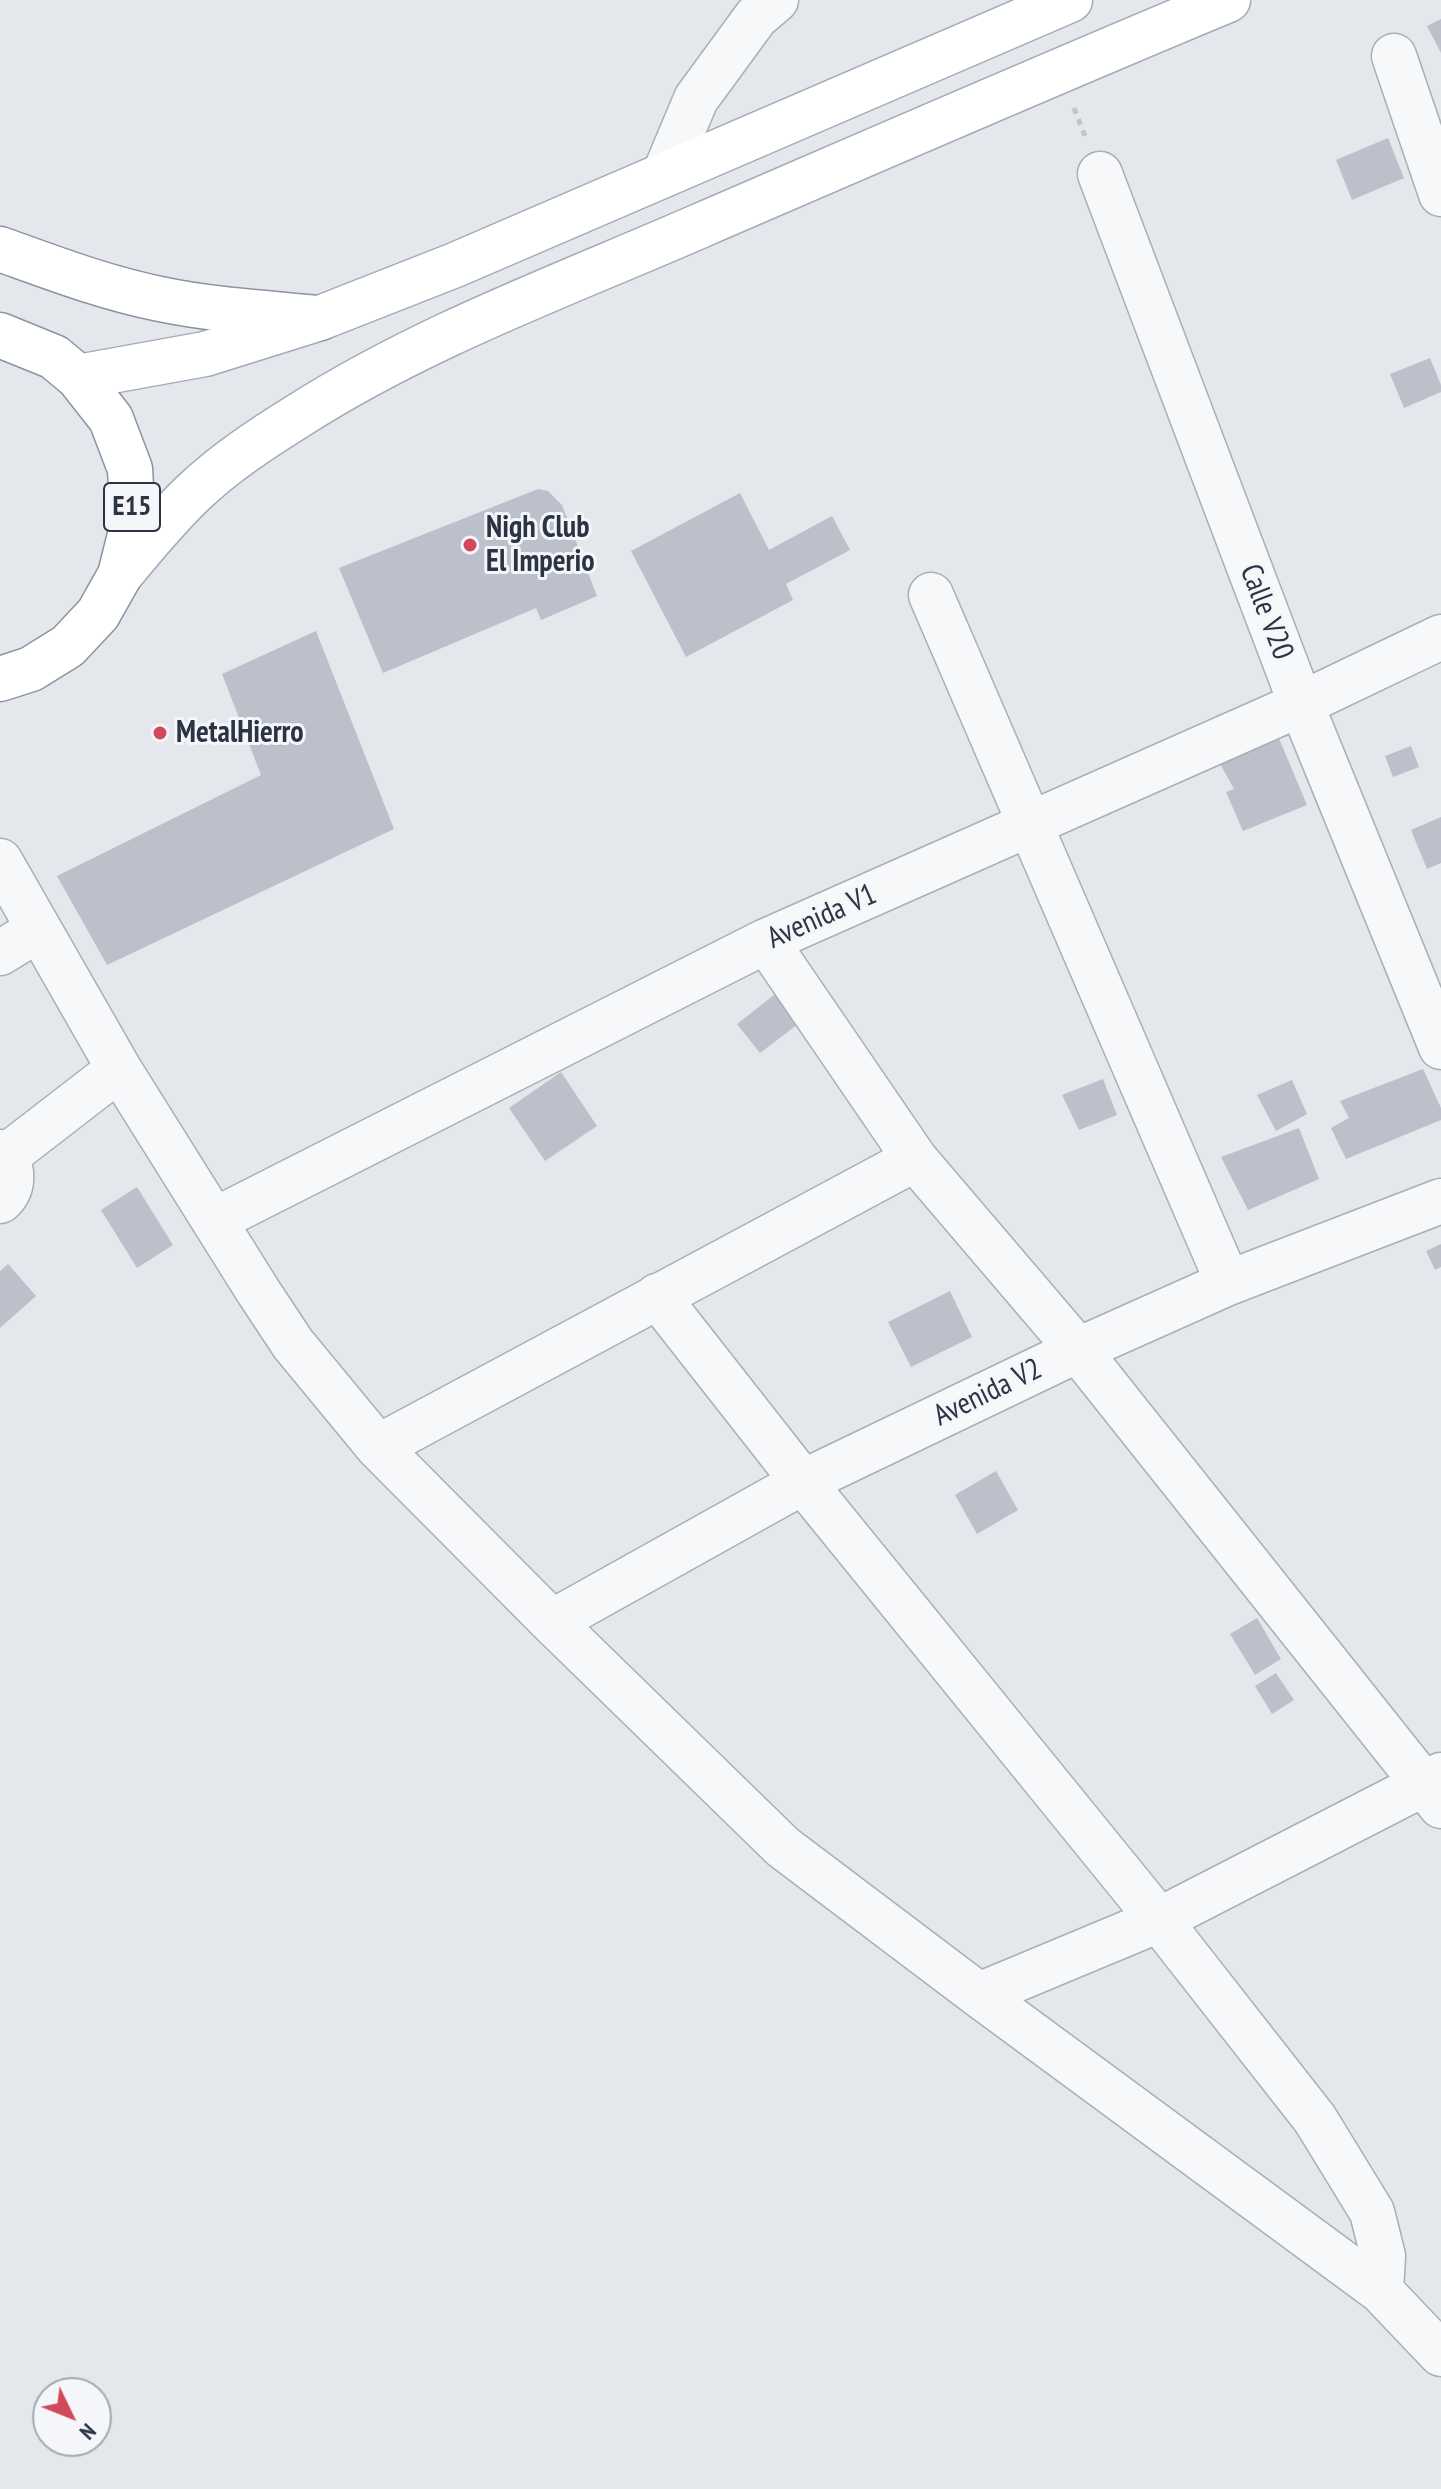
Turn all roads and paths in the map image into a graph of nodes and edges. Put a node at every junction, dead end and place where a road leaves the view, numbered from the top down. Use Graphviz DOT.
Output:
graph roads {
  1 [pos="776,0"];
  2 [pos="1070,0"];
  3 [pos="1228,0"];
  4 [pos="1394,56"];
  5 [pos="1059,70"];
  6 [pos="1100,174"];
  7 [pos="664,175"];
  8 [pos="1441,194"];
  9 [pos="0,249"];
  10 [pos="0,305"];
  11 [pos="320,318"];
  12 [pos="0,335"];
  13 [pos="66,367"];
  14 [pos="120,575"];
  15 [pos="931,595"];
  16 [pos="1441,637"];
  17 [pos="0,679"];
  18 [pos="1301,704"];
  19 [pos="1029,826"];
  20 [pos="0,861"];
  21 [pos="39,929"];
  22 [pos="766,941"];
  23 [pos="0,953"];
  24 [pos="1441,1047"];
  25 [pos="119,1069"];
  26 [pos="2,1155"];
  27 [pos="915,1159"];
  28 [pos="0,1201"];
  29 [pos="1441,1201"];
  30 [pos="215,1220"];
  31 [pos="1228,1283"];
  32 [pos="657,1296"];
  33 [pos="1078,1350"];
  34 [pos="378,1447"];
  35 [pos="803,1482"];
  36 [pos="552,1622"];
  37 [pos="1436,1788"];
  38 [pos="1159,1920"];
  39 [pos="979,1995"];
  40 [pos="1381,2291"];
  41 [pos="1441,2354"];
  1 -- 7 [label="street"];
  2 -- 7 [label="main road"];
  3 -- 5 [label="main road"];
  4 -- 8 [label="street"];
  5 -- 6 [label="path"];
  5 -- 14 [label="main road"];
  6 -- 18 [label="street, Calle V20"];
  7 -- 11 [label="main road"];
  9 -- 11 [label="main road"];
  10 -- 13 [label="main road, E15"];
  11 -- 13 [label="main road"];
  12 -- 13 [label="main road, E15"];
  13 -- 14 [label="main road, E15"];
  14 -- 17 [label="main road, E15"];
  15 -- 19 [label="street"];
  16 -- 18 [label="street, Avenida V1"];
  18 -- 19 [label="street, Avenida V1"];
  18 -- 24 [label="street, Calle V20"];
  19 -- 22 [label="street, Avenida V1"];
  19 -- 31 [label="street"];
  20 -- 21 [label="street"];
  21 -- 23 [label="street"];
  21 -- 25 [label="street"];
  22 -- 27 [label="street"];
  22 -- 30 [label="street, Avenida V1"];
  25 -- 26 [label="street"];
  25 -- 30 [label="street"];
  26 -- 28 [label="street"];
  27 -- 32 [label="street"];
  27 -- 33 [label="street"];
  29 -- 31 [label="street, Avenida V2"];
  30 -- 34 [label="street"];
  31 -- 33 [label="street, Avenida V2"];
  32 -- 34 [label="street"];
  32 -- 35 [label="street"];
  33 -- 35 [label="street, Avenida V2"];
  33 -- 37 [label="street"];
  34 -- 36 [label="street"];
  35 -- 36 [label="street, Avenida V2"];
  35 -- 38 [label="street"];
  36 -- 39 [label="street"];
  37 -- 38 [label="street"];
  38 -- 39 [label="street"];
  38 -- 40 [label="street"];
  39 -- 40 [label="street"];
  40 -- 41 [label="street"];
}
